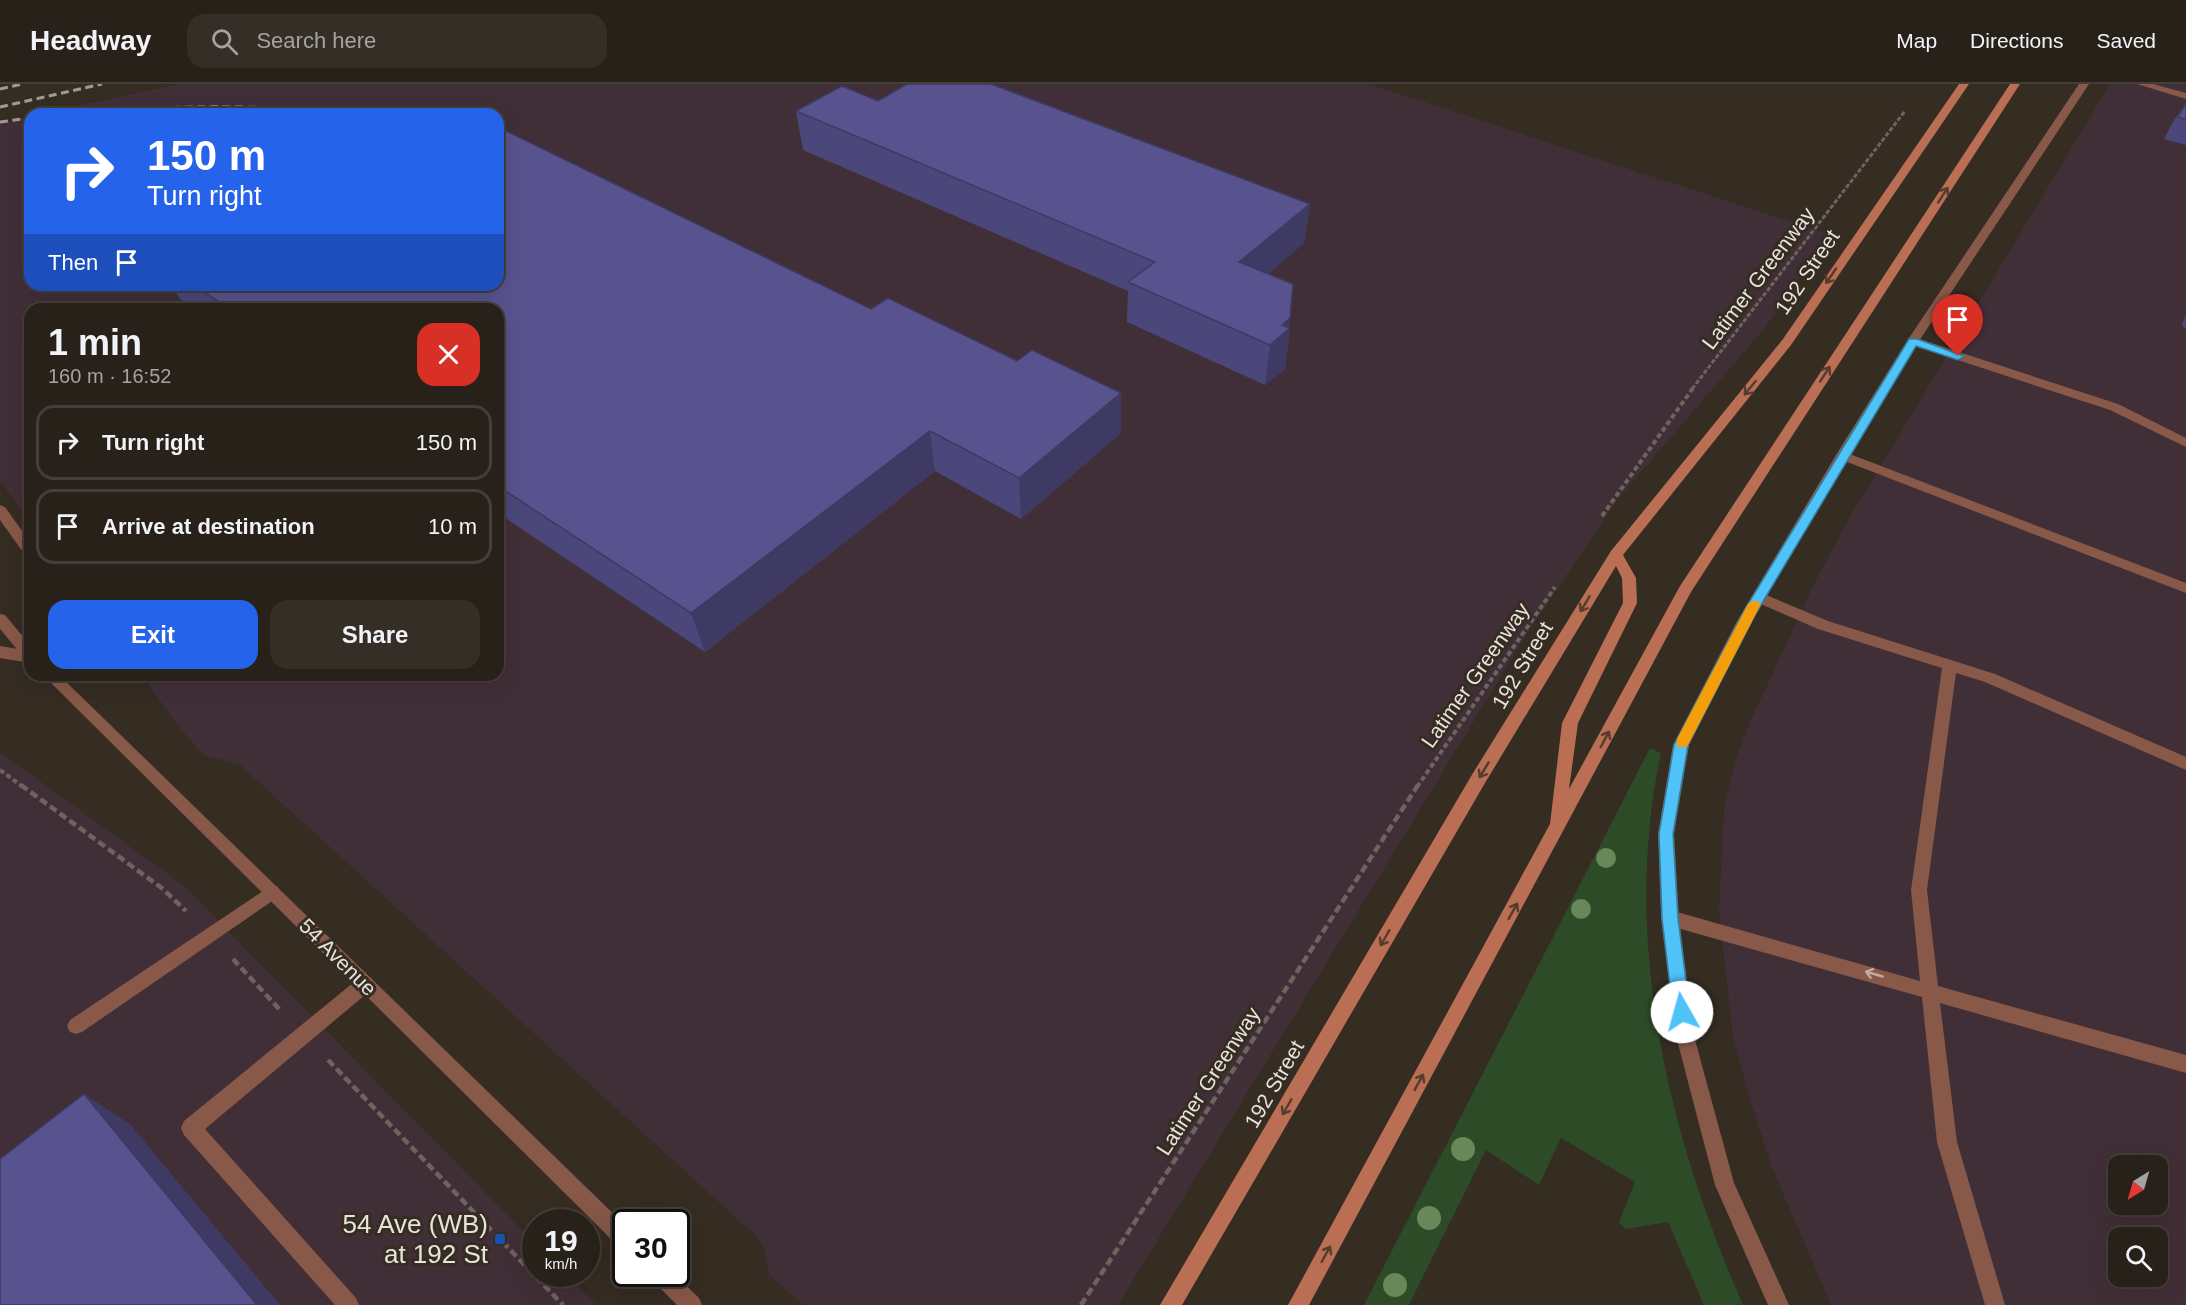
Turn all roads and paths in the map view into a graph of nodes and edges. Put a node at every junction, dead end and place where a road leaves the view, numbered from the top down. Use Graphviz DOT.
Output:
graph roads {
  1 [pos="1964,84"];
  2 [pos="2015,84"];
  3 [pos="2084,84"];
  4 [pos="2142,84"];
  5 [pos="2186,96"];
  6 [pos="1912,103"];
  7 [pos="1913,341"];
  8 [pos="2186,444"];
  9 [pos="1842,455"];
  10 [pos="0,510"];
  11 [pos="1599,521"];
  12 [pos="24,544"];
  13 [pos="1616,554"];
  14 [pos="1557,584"];
  15 [pos="2186,588"];
  16 [pos="1759,597"];
  17 [pos="0,619"];
  18 [pos="24,649"];
  19 [pos="0,652"];
  20 [pos="24,655"];
  21 [pos="1950,665"];
  22 [pos="56,681"];
  23 [pos="2186,764"];
  24 [pos="1556,831"];
  25 [pos="272,892"];
  26 [pos="1670,918"];
  27 [pos="365,984"];
  28 [pos="1930,990"];
  29 [pos="76,1026"];
  30 [pos="2186,1064"];
  31 [pos="612,1226"];
  32 [pos="673,1287"];
  33 [pos="349,1305"];
  34 [pos="692,1305"];
  35 [pos="1081,1305"];
  36 [pos="1170,1305"];
  37 [pos="1299,1305"];
  38 [pos="1779,1305"];
  39 [pos="1995,1305"];
  1 -- 13 [label="main road, 192 Street, one-way"];
  24 -- 2 [label="main road, one-way"];
  3 -- 7 [label="street"];
  4 -- 5 [label="street"];
  6 -- 11 [label="path, Latimer Greenway"];
  7 -- 8 [label="street"];
  7 -- 9 [label="street"];
  9 -- 15 [label="street"];
  9 -- 16 [label="street"];
  10 -- 12 [label="street"];
  13 -- 24 [label="main road"];
  13 -- 36 [label="main road, 192 Street, one-way"];
  14 -- 35 [label="path, Latimer Greenway"];
  16 -- 21 [label="street"];
  16 -- 26 [label="street"];
  17 -- 18 [label="street"];
  19 -- 20 [label="street"];
  21 -- 23 [label="street"];
  21 -- 28 [label="street"];
  22 -- 25 [label="street, 54 Avenue"];
  37 -- 24 [label="main road, one-way"];
  25 -- 27 [label="street, 54 Avenue"];
  25 -- 29 [label="street"];
  28 -- 26 [label="street, one-way"];
  26 -- 38 [label="street"];
  27 -- 31 [label="street, 54 Avenue"];
  27 -- 33 [label="street"];
  28 -- 30 [label="street"];
  28 -- 39 [label="street"];
  32 -- 34 [label="street"];
}
